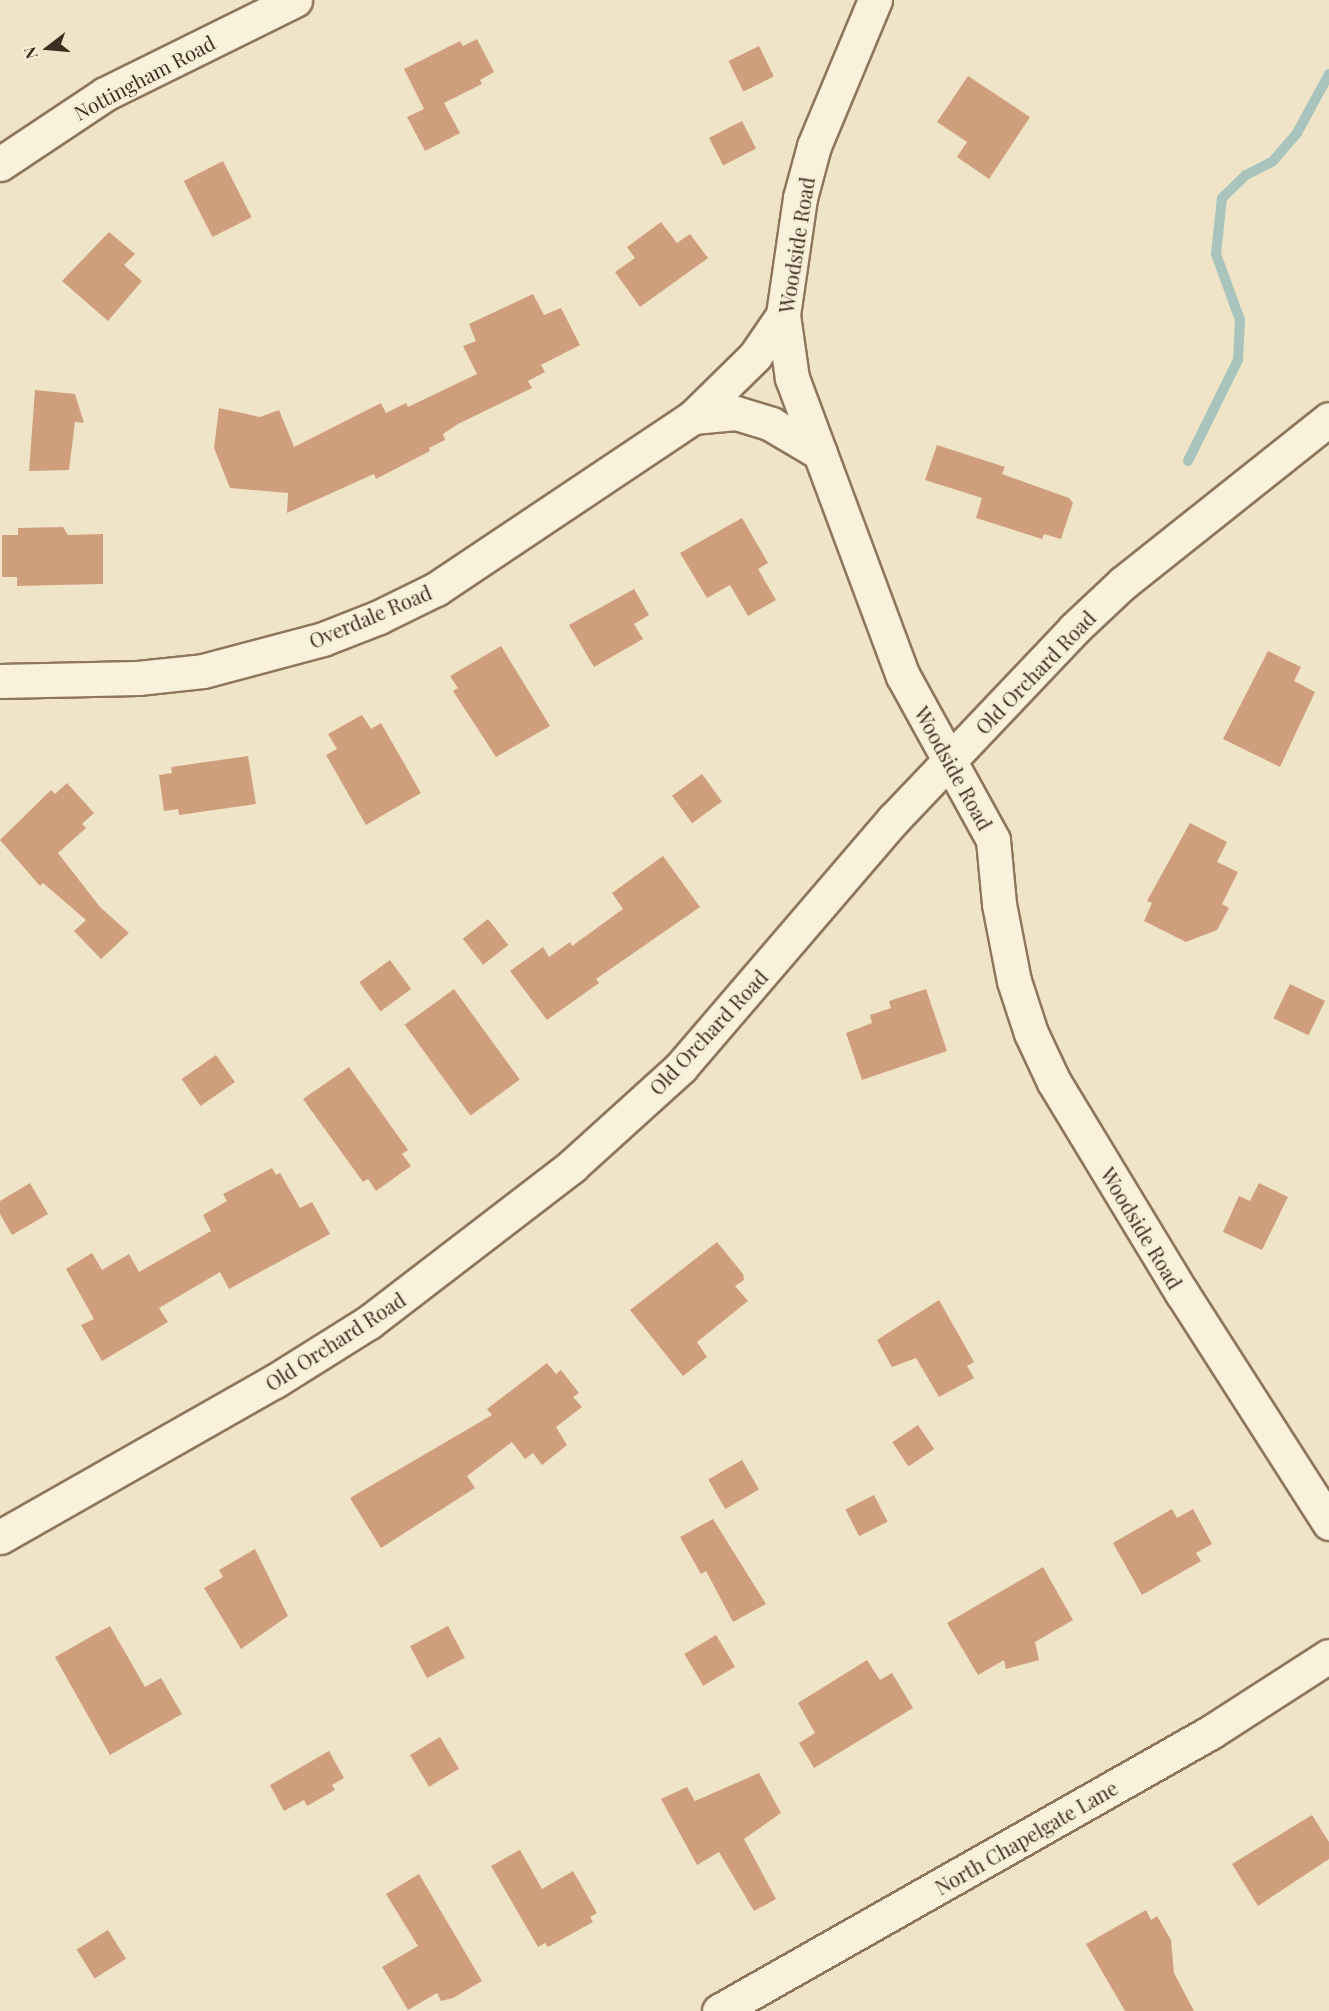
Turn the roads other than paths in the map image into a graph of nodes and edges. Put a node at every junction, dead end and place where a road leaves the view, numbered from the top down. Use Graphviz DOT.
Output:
graph roads {
  1 [pos="295,0"];
  2 [pos="875,0"];
  3 [pos="0,164"];
  4 [pos="783,315"];
  5 [pos="693,417"];
  6 [pos="1329,419"];
  7 [pos="820,453"];
  8 [pos="0,681"];
  9 [pos="950,760"];
  10 [pos="1329,1523"];
  11 [pos="0,1537"];
  12 [pos="1329,1656"];
  13 [pos="719,2011"];
  1 -- 3 [label="street, Nottingham Road"];
  2 -- 4 [label="street, Woodside Road"];
  4 -- 5 [label="street, Overdale Road"];
  4 -- 7 [label="street, Woodside Road"];
  5 -- 7 [label="street, Overdale Road"];
  5 -- 8 [label="street, Overdale Road"];
  6 -- 9 [label="street, Old Orchard Road"];
  7 -- 9 [label="street, Woodside Road"];
  9 -- 10 [label="street, Woodside Road"];
  9 -- 11 [label="street, Old Orchard Road"];
  12 -- 13 [label="street, North Chapelgate Lane"];
}
